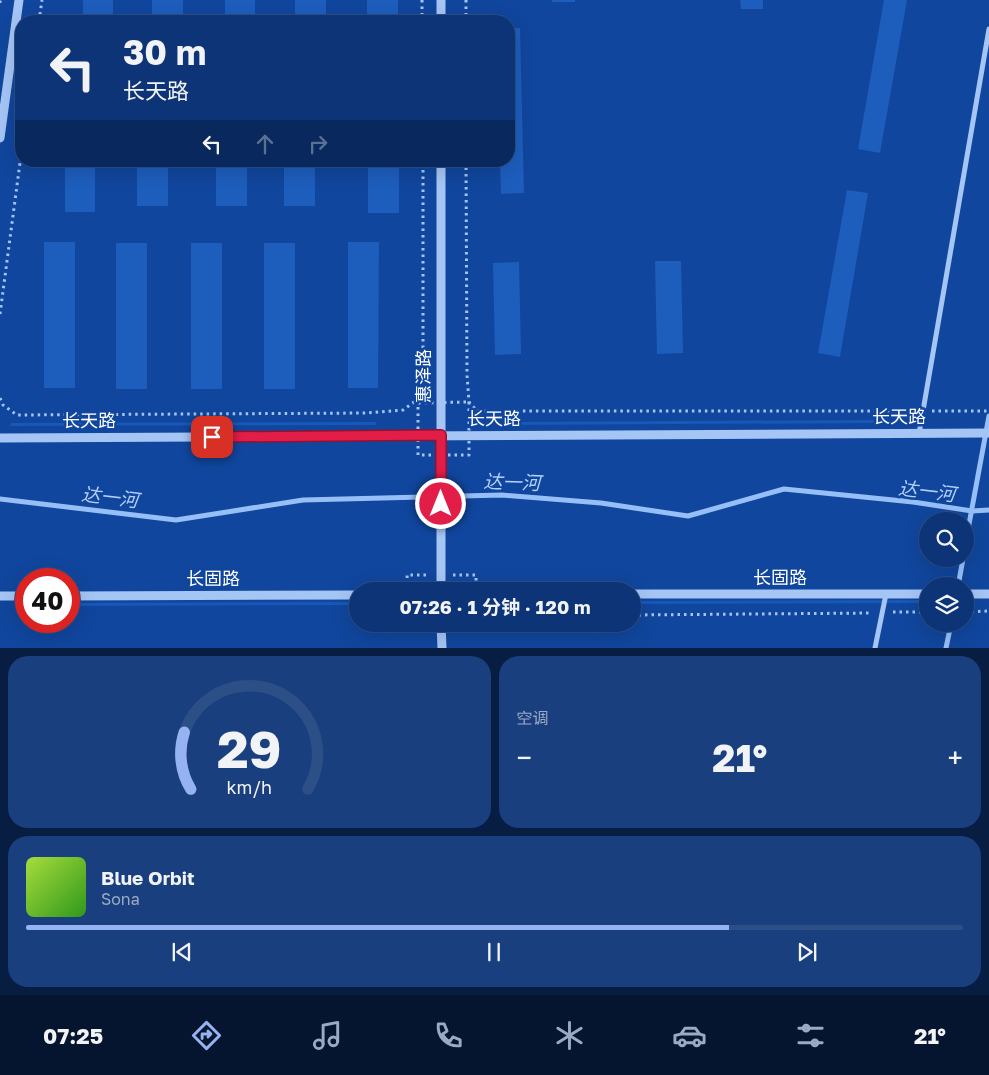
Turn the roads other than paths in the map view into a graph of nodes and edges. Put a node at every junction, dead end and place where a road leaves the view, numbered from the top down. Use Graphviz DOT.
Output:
graph roads {
  1 [pos="19,0"];
  2 [pos="441,0"];
  3 [pos="17,15"];
  4 [pos="441,15"];
  5 [pos="15,29"];
  6 [pos="989,29"];
  7 [pos="0,138"];
  8 [pos="441,167"];
  9 [pos="989,433"];
  10 [pos="919,434"];
  11 [pos="441,435"];
  12 [pos="0,438"];
  13 [pos="441,582"];
  14 [pos="641,594"];
  15 [pos="886,594"];
  16 [pos="919,594"];
  17 [pos="349,595"];
  18 [pos="0,596"];
  19 [pos="15,596"];
  20 [pos="80,596"];
  21 [pos="441,632"];
  22 [pos="442,648"];
  23 [pos="875,648"];
  1 -- 3 [label="street"];
  2 -- 4 [label="street"];
  5 -- 7 [label="street"];
  6 -- 10 [label="street"];
  8 -- 11 [label="street, 惠泽路"];
  9 -- 10 [label="street, 长天路"];
  10 -- 11 [label="street, 长天路"];
  11 -- 12 [label="street, 长天路"];
  11 -- 13 [label="street, 惠泽路"];
  14 -- 15 [label="street, 长固路"];
  15 -- 16 [label="street, 长固路"];
  15 -- 23 [label="street"];
  17 -- 20 [label="street, 长固路"];
  18 -- 19 [label="street"];
  21 -- 22 [label="street"];
}
